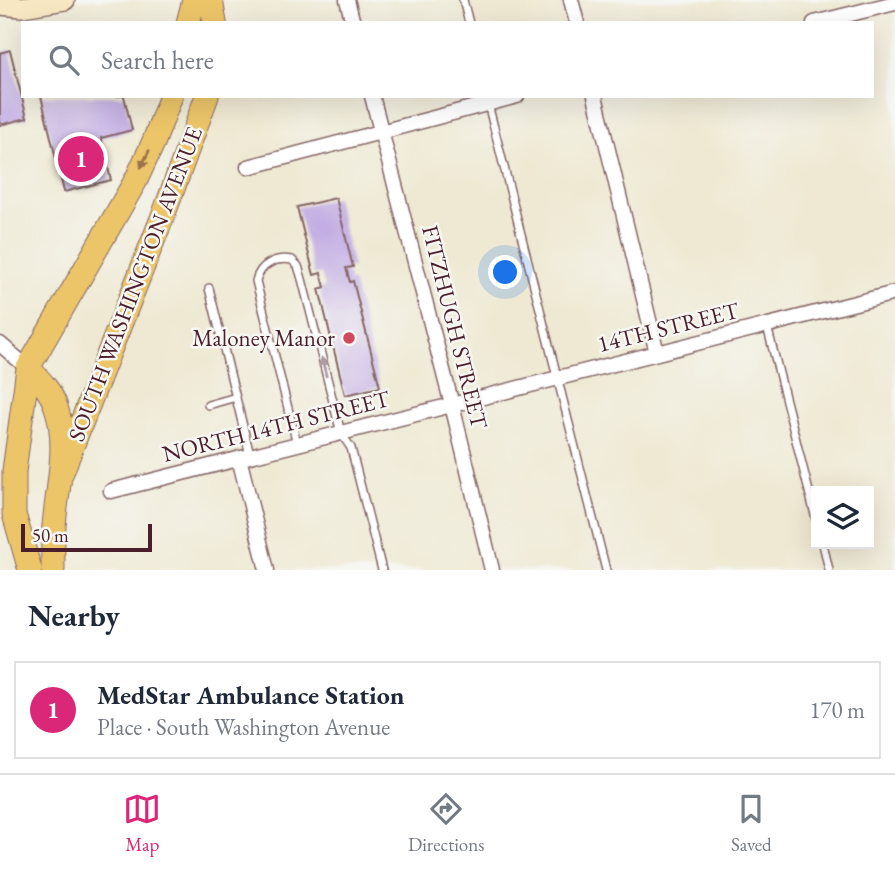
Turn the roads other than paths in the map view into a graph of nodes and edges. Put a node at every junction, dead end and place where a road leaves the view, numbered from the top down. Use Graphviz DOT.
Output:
graph roads {
  1 [pos="65,0"];
  2 [pos="194,0"];
  3 [pos="211,0"];
  4 [pos="347,0"];
  5 [pos="463,0"];
  6 [pos="571,0"];
  7 [pos="895,3"];
  8 [pos="0,5"];
  9 [pos="189,21"];
  10 [pos="215,21"];
  11 [pos="352,21"];
  12 [pos="468,21"];
  13 [pos="576,21"];
  14 [pos="822,21"];
  15 [pos="170,98"];
  16 [pos="206,98"];
  17 [pos="373,98"];
  18 [pos="595,98"];
  19 [pos="487,100"];
  20 [pos="381,131"];
  21 [pos="248,167"];
  22 [pos="209,288"];
  23 [pos="895,293"];
  24 [pos="767,326"];
  25 [pos="0,344"];
  26 [pos="657,353"];
  27 [pos="28,368"];
  28 [pos="557,378"];
  29 [pos="236,397"];
  30 [pos="208,404"];
  31 [pos="452,405"];
  32 [pos="341,433"];
  33 [pos="297,444"];
  34 [pos="245,457"];
  35 [pos="7,469"];
  36 [pos="62,472"];
  37 [pos="111,491"];
  38 [pos="811,499"];
  39 [pos="7,516"];
  40 [pos="824,549"];
  41 [pos="30,570"];
  42 [pos="53,570"];
  43 [pos="267,570"];
  44 [pos="382,570"];
  45 [pos="492,570"];
  46 [pos="606,570"];
  47 [pos="830,570"];
  1 -- 8 [label="street"];
  2 -- 9 [label="main road"];
  3 -- 10 [label="main road"];
  4 -- 11 [label="street"];
  5 -- 12 [label="lane"];
  6 -- 13 [label="street"];
  7 -- 14 [label="street"];
  15 -- 27 [label="main road, SOUTH WASHINGTON AVENUE, one-way"];
  16 -- 36 [label="main road, SOUTH WASHINGTON AVENUE"];
  17 -- 20 [label="street, FITZHUGH STREET"];
  18 -- 26 [label="street"];
  19 -- 20 [label="street"];
  19 -- 28 [label="lane"];
  20 -- 21 [label="street"];
  20 -- 31 [label="street, FITZHUGH STREET"];
  22 -- 29 [label="lane"];
  23 -- 24 [label="street, 14TH STREET"];
  24 -- 26 [label="street, 14TH STREET"];
  24 -- 38 [label="lane"];
  25 -- 27 [label="street"];
  26 -- 28 [label="street, 14TH STREET"];
  27 -- 35 [label="main road"];
  27 -- 36 [label="main road"];
  28 -- 31 [label="street, 14TH STREET"];
  28 -- 46 [label="lane"];
  29 -- 30 [label="lane"];
  29 -- 34 [label="lane"];
  31 -- 32 [label="street, NORTH 14TH STREET"];
  31 -- 45 [label="street, FITZHUGH STREET"];
  32 -- 33 [label="street, NORTH 14TH STREET"];
  32 -- 33 [label="lane, one-way"];
  32 -- 44 [label="lane"];
  33 -- 34 [label="street, NORTH 14TH STREET"];
  34 -- 37 [label="street, NORTH 14TH STREET"];
  34 -- 43 [label="street"];
  35 -- 39 [label="main road"];
  36 -- 42 [label="main road"];
  39 -- 41 [label="main road"];
  40 -- 47 [label="lane"];
}
